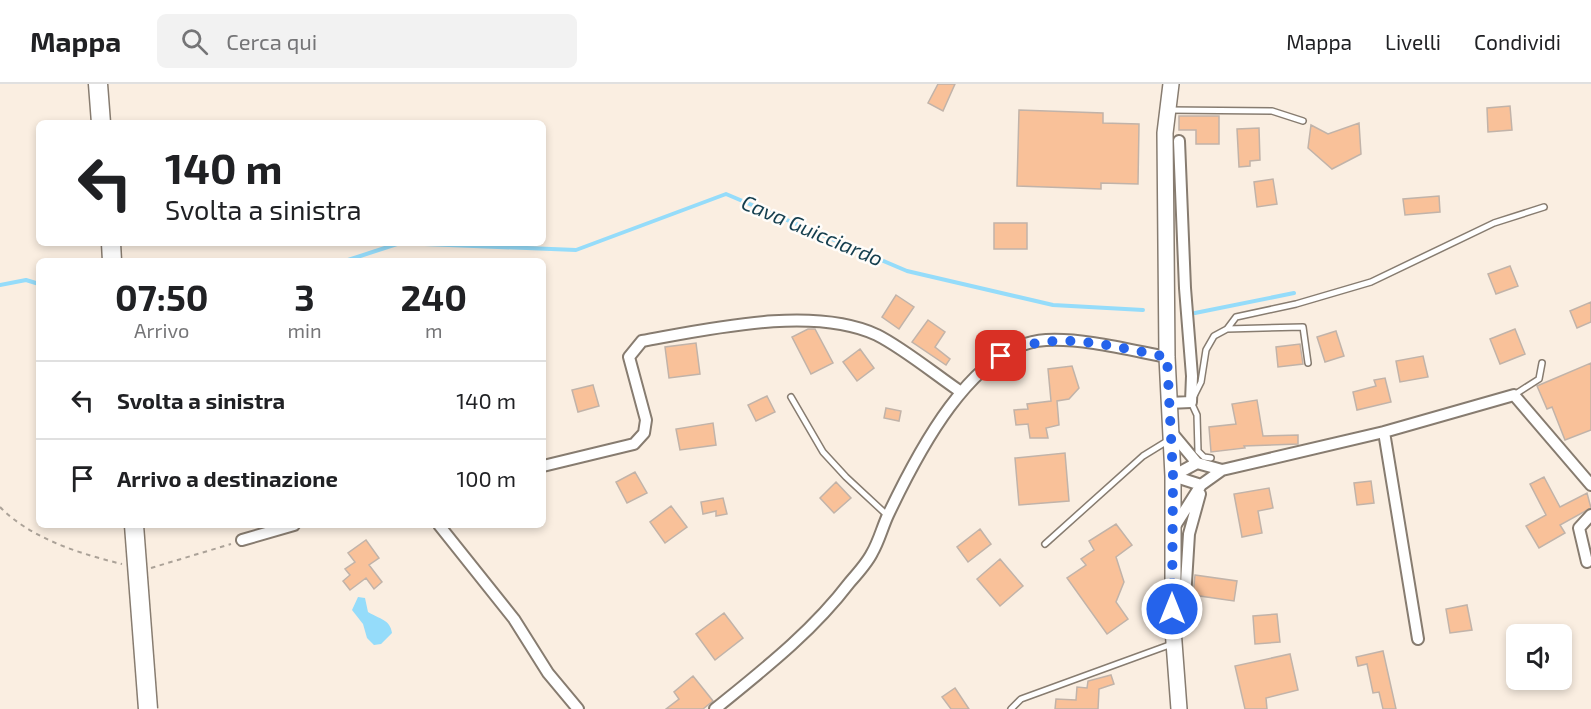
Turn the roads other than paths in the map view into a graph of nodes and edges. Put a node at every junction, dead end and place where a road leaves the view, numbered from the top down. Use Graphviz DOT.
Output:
graph roads {
  1 [pos="98,84"];
  2 [pos="1171,84"];
  3 [pos="1167,110"];
  4 [pos="101,120"];
  5 [pos="1303,120"];
  6 [pos="1179,141"];
  7 [pos="1545,207"];
  8 [pos="1227,329"];
  9 [pos="1167,357"];
  10 [pos="1308,363"];
  11 [pos="1542,363"];
  12 [pos="960,392"];
  13 [pos="1514,395"];
  14 [pos="791,397"];
  15 [pos="1191,402"];
  16 [pos="1168,403"];
  17 [pos="1384,432"];
  18 [pos="1170,435"];
  19 [pos="1211,458"];
  20 [pos="1197,464"];
  21 [pos="546,465"];
  22 [pos="1222,470"];
  23 [pos="1173,476"];
  24 [pos="1205,482"];
  25 [pos="1591,485"];
  26 [pos="1591,515"];
  27 [pos="888,516"];
  28 [pos="134,528"];
  29 [pos="284,528"];
  30 [pos="441,528"];
  31 [pos="1172,532"];
  32 [pos="242,540"];
  33 [pos="1045,544"];
  34 [pos="1587,562"];
  35 [pos="1173,636"];
  36 [pos="1418,639"];
  37 [pos="148,709"];
  38 [pos="578,709"];
  39 [pos="715,709"];
  40 [pos="1011,709"];
  41 [pos="1179,709"];
  1 -- 4 [label="main road"];
  2 -- 3 [label="street"];
  3 -- 5 [label="lane"];
  3 -- 9 [label="street"];
  6 -- 15 [label="street"];
  7 -- 8 [label="lane"];
  8 -- 10 [label="lane"];
  8 -- 15 [label="lane"];
  9 -- 12 [label="street"];
  9 -- 16 [label="street"];
  11 -- 13 [label="lane"];
  12 -- 21 [label="street"];
  12 -- 27 [label="street"];
  13 -- 17 [label="street"];
  13 -- 25 [label="street"];
  14 -- 27 [label="lane"];
  15 -- 16 [label="street"];
  15 -- 19 [label="lane"];
  16 -- 18 [label="street"];
  17 -- 22 [label="street"];
  17 -- 36 [label="street"];
  18 -- 20 [label="street"];
  18 -- 23 [label="street"];
  18 -- 33 [label="lane"];
  20 -- 22 [label="street"];
  20 -- 23 [label="street"];
  22 -- 24 [label="street"];
  23 -- 24 [label="street"];
  23 -- 31 [label="street"];
  24 -- 31 [label="street"];
  24 -- 35 [label="street"];
  26 -- 34 [label="street"];
  27 -- 39 [label="street"];
  28 -- 37 [label="main road, bridge"];
  29 -- 32 [label="street"];
  30 -- 38 [label="street"];
  31 -- 35 [label="street"];
  35 -- 40 [label="lane"];
  35 -- 41 [label="street"];
}
